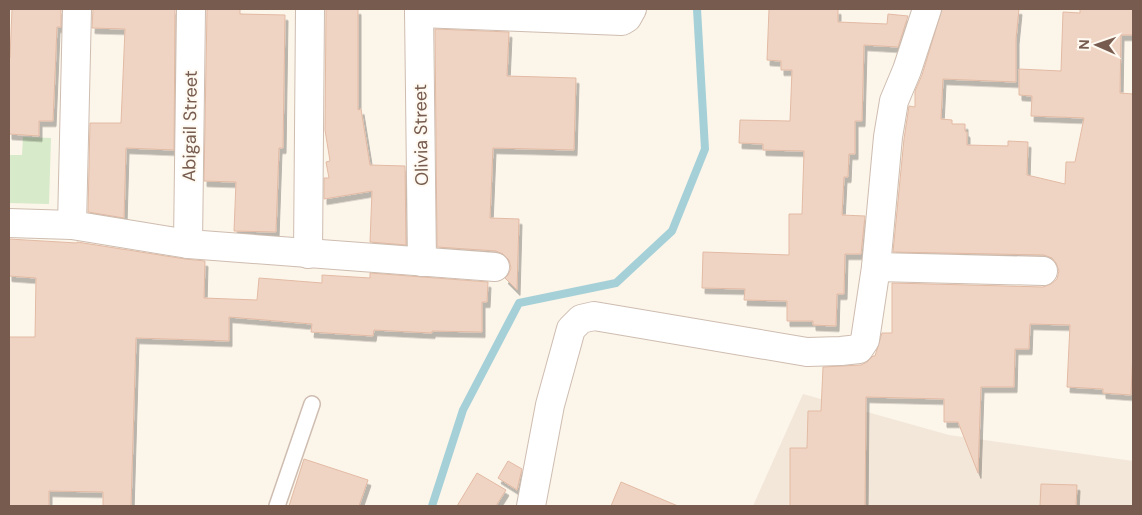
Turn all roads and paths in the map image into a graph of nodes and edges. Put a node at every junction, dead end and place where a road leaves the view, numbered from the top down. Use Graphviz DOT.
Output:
graph roads {
  1 [pos="77,9"];
  2 [pos="191,9"];
  3 [pos="310,9"];
  4 [pos="632,9"];
  5 [pos="927,9"];
  6 [pos="419,11"];
  7 [pos="9,223"];
  8 [pos="72,225"];
  9 [pos="188,244"];
  10 [pos="308,254"];
  11 [pos="422,262"];
  12 [pos="495,267"];
  13 [pos="876,267"];
  14 [pos="1043,271"];
  15 [pos="312,404"];
  16 [pos="276,506"];
  17 [pos="530,506"];
  1 -- 8 [label="street"];
  2 -- 9 [label="street, Abigail Street"];
  3 -- 10 [label="street"];
  4 -- 6 [label="street"];
  5 -- 13 [label="street"];
  6 -- 11 [label="street, Olivia Street"];
  7 -- 8 [label="street"];
  8 -- 9 [label="street"];
  9 -- 10 [label="street"];
  10 -- 11 [label="street"];
  11 -- 12 [label="street"];
  13 -- 14 [label="street"];
  13 -- 17 [label="street"];
  15 -- 16 [label="lane"];
}
